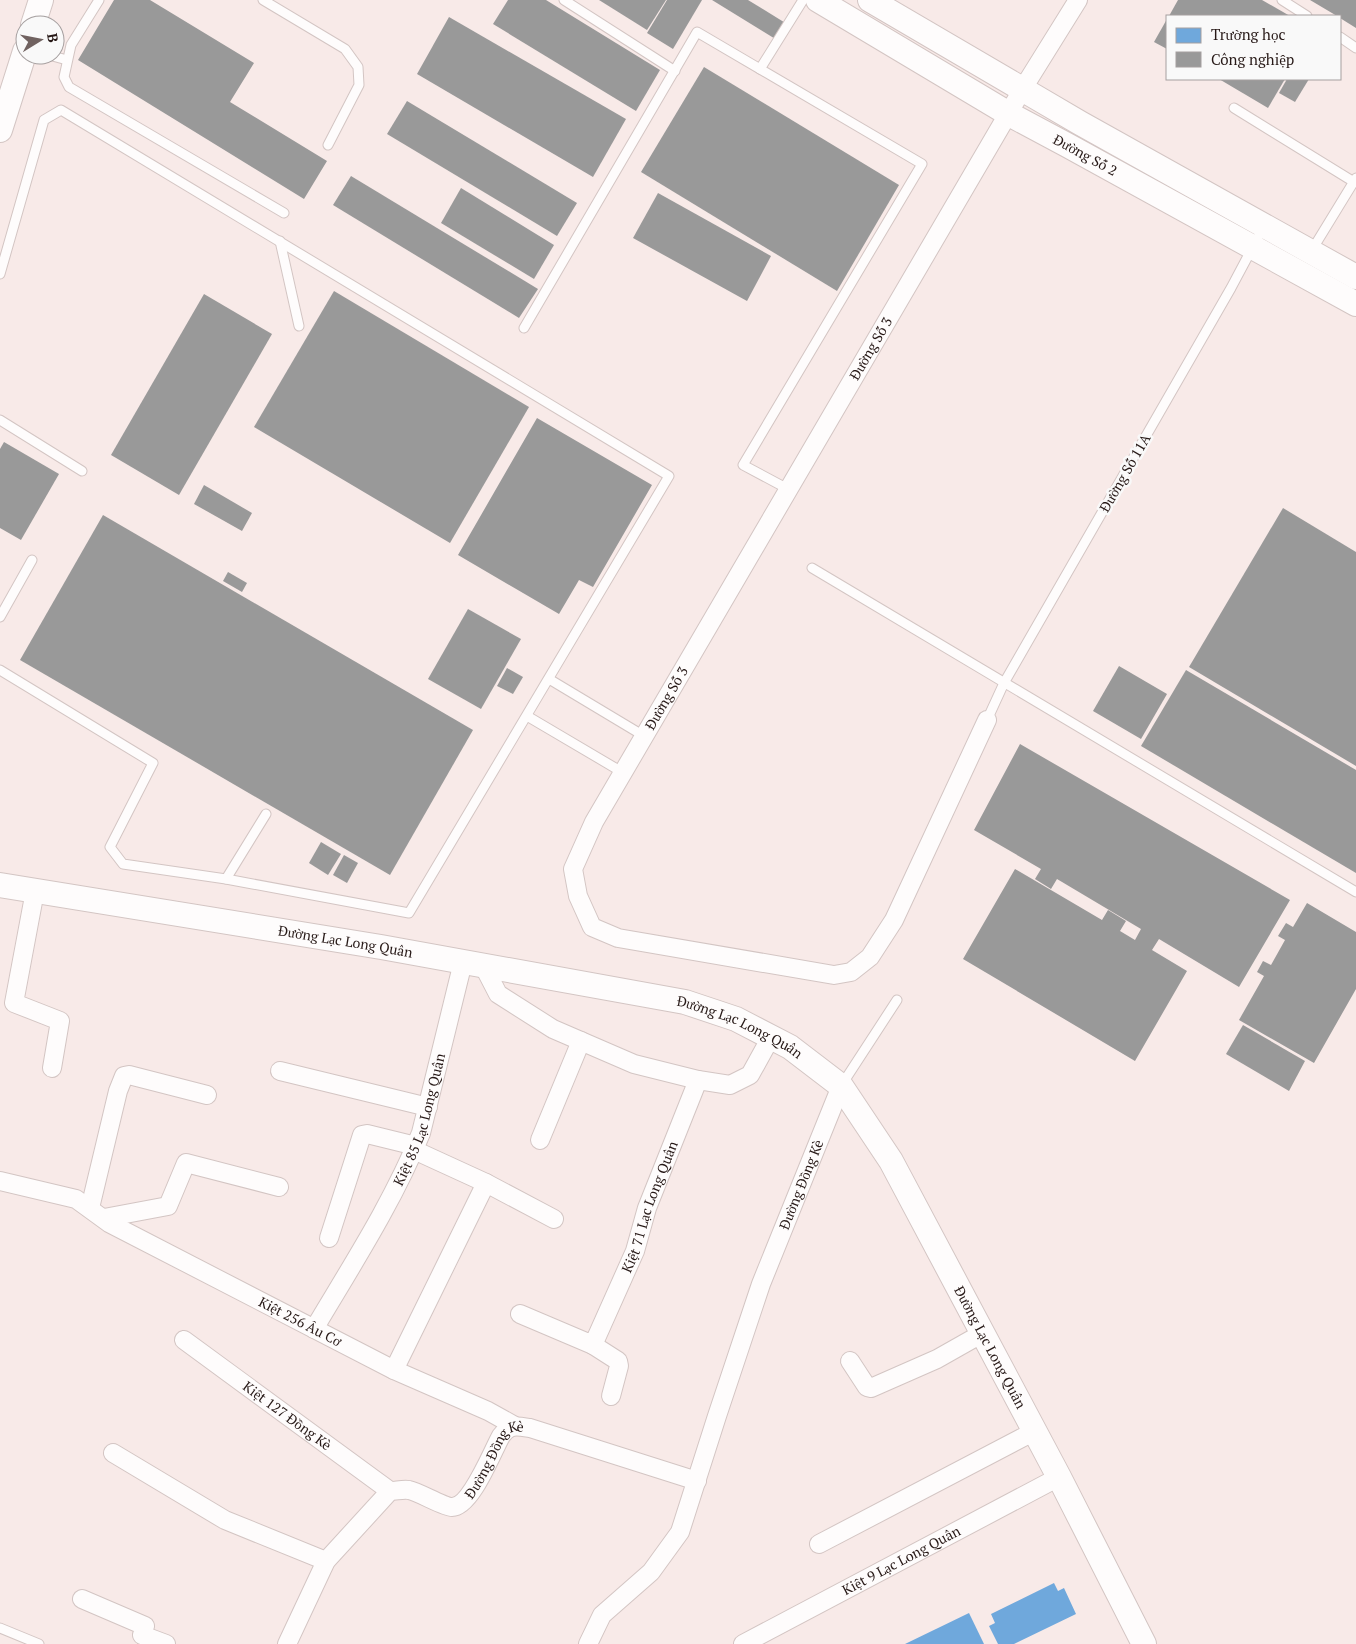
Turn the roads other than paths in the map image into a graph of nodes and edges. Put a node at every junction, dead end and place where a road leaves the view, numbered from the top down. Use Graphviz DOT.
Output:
graph roads {
  1 [pos="41,0"];
  2 [pos="99,0"];
  3 [pos="263,0"];
  4 [pos="564,0"];
  5 [pos="803,0"];
  6 [pos="818,0"];
  7 [pos="870,0"];
  8 [pos="1078,0"];
  9 [pos="1282,0"];
  10 [pos="36,15"];
  11 [pos="1305,15"];
  12 [pos="1341,38"];
  13 [pos="1356,48"];
  14 [pos="67,60"];
  15 [pos="21,65"];
  16 [pos="760,69"];
  17 [pos="675,71"];
  18 [pos="1022,90"];
  19 [pos="1234,108"];
  20 [pos="1009,114"];
  21 [pos="0,130"];
  22 [pos="328,145"];
  23 [pos="1355,180"];
  24 [pos="284,213"];
  25 [pos="1264,226"];
  26 [pos="280,241"];
  27 [pos="1254,247"];
  28 [pos="1311,253"];
  29 [pos="0,274"];
  30 [pos="1356,277"];
  31 [pos="1356,304"];
  32 [pos="299,326"];
  33 [pos="524,328"];
  34 [pos="0,420"];
  35 [pos="82,471"];
  36 [pos="788,489"];
  37 [pos="32,560"];
  38 [pos="812,568"];
  39 [pos="0,617"];
  40 [pos="0,670"];
  41 [pos="549,679"];
  42 [pos="1004,683"];
  43 [pos="526,716"];
  44 [pos="987,720"];
  45 [pos="644,736"];
  46 [pos="622,772"];
  47 [pos="266,814"];
  48 [pos="226,879"];
  49 [pos="0,885"];
  50 [pos="35,891"];
  51 [pos="1356,892"];
  52 [pos="473,964"];
  53 [pos="897,1000"];
  54 [pos="770,1037"];
  55 [pos="581,1041"];
  56 [pos="52,1068"];
  57 [pos="280,1071"];
  58 [pos="698,1080"];
  59 [pos="841,1086"];
  60 [pos="207,1096"];
  61 [pos="428,1107"];
  62 [pos="540,1140"];
  63 [pos="415,1148"];
  64 [pos="0,1181"];
  65 [pos="486,1183"];
  66 [pos="279,1186"];
  67 [pos="97,1213"];
  68 [pos="554,1219"];
  69 [pos="329,1238"];
  70 [pos="520,1314"];
  71 [pos="314,1329"];
  72 [pos="982,1333"];
  73 [pos="596,1338"];
  74 [pos="184,1340"];
  75 [pos="850,1361"];
  76 [pos="394,1370"];
  77 [pos="611,1396"];
  78 [pos="515,1426"];
  79 [pos="1034,1431"];
  80 [pos="112,1453"];
  81 [pos="1059,1477"];
  82 [pos="697,1481"];
  83 [pos="390,1491"];
  84 [pos="819,1544"];
  85 [pos="326,1561"];
  86 [pos="82,1599"];
  87 [pos="0,1628"];
  88 [pos="39,1644"];
  89 [pos="166,1644"];
  90 [pos="287,1644"];
  91 [pos="588,1644"];
  92 [pos="743,1644"];
  93 [pos="1144,1644"];
  1 -- 10 [label="street"];
  2 -- 14 [label="lane"];
  3 -- 22 [label="lane"];
  4 -- 17 [label="lane"];
  5 -- 16 [label="lane"];
  6 -- 20 [label="street, Đường Số 2"];
  7 -- 18 [label="street, Đường Số 2"];
  8 -- 18 [label="street, Đường Số 3"];
  9 -- 11 [label="lane"];
  12 -- 13 [label="lane"];
  14 -- 24 [label="lane"];
  15 -- 21 [label="street"];
  16 -- 17 [label="lane"];
  16 -- 36 [label="lane"];
  17 -- 33 [label="lane"];
  18 -- 20 [label="street, Đường Số 3"];
  18 -- 25 [label="street, Đường Số 2"];
  19 -- 23 [label="lane"];
  20 -- 27 [label="street, Đường Số 2"];
  20 -- 36 [label="street, Đường Số 3"];
  23 -- 28 [label="lane"];
  25 -- 27 [label="lane, Đường Số 11A"];
  25 -- 28 [label="street, Đường Số 2"];
  26 -- 29 [label="lane"];
  26 -- 32 [label="lane"];
  26 -- 41 [label="lane"];
  27 -- 31 [label="street, Đường Số 2"];
  27 -- 42 [label="lane, Đường Số 11A"];
  28 -- 30 [label="street, Đường Số 2"];
  34 -- 35 [label="lane"];
  36 -- 45 [label="street, Đường Số 3"];
  37 -- 39 [label="lane"];
  38 -- 42 [label="lane"];
  40 -- 48 [label="lane"];
  41 -- 43 [label="lane"];
  41 -- 45 [label="lane"];
  42 -- 44 [label="lane, Đường Số 11A"];
  42 -- 51 [label="lane"];
  43 -- 46 [label="lane"];
  43 -- 48 [label="lane"];
  44 -- 46 [label="street, Đường Số 3"];
  45 -- 46 [label="street, Đường Số 3"];
  47 -- 48 [label="lane"];
  49 -- 50 [label="street, Đường Lạc Long Quân"];
  50 -- 52 [label="street, Đường Lạc Long Quân"];
  50 -- 56 [label="street"];
  52 -- 54 [label="street, Đường Lạc Long Quân"];
  52 -- 55 [label="street"];
  52 -- 61 [label="street, Kiệt 85 Lạc Long Quân"];
  53 -- 59 [label="lane"];
  54 -- 58 [label="street"];
  54 -- 59 [label="street, Đường Lạc Long Quân"];
  55 -- 58 [label="street"];
  55 -- 62 [label="street"];
  57 -- 61 [label="street"];
  58 -- 73 [label="street, Kiệt 71 Lạc Long Quân"];
  59 -- 72 [label="street, Đường Lạc Long Quân"];
  59 -- 82 [label="street, Đường Đồng Kè"];
  60 -- 67 [label="street"];
  61 -- 63 [label="street, Kiệt 85 Lạc Long Quân"];
  63 -- 65 [label="street"];
  63 -- 69 [label="street"];
  63 -- 71 [label="street, Kiệt 85 Lạc Long Quân"];
  64 -- 67 [label="street, Kiệt 256 Âu Cơ"];
  65 -- 68 [label="street"];
  65 -- 76 [label="street"];
  66 -- 67 [label="street"];
  67 -- 71 [label="street, Kiệt 256 Âu Cơ"];
  70 -- 73 [label="street"];
  71 -- 76 [label="street, Kiệt 256 Âu Cơ"];
  72 -- 75 [label="street"];
  72 -- 79 [label="street, Đường Lạc Long Quân"];
  73 -- 77 [label="street"];
  74 -- 83 [label="street, Kiệt 127 Đồng Kè"];
  76 -- 78 [label="street, Kiệt 256 Âu Cơ"];
  78 -- 82 [label="street, Đường Đồng Kè"];
  78 -- 83 [label="street, Đường Đồng Kè"];
  79 -- 81 [label="street, Đường Lạc Long Quân"];
  79 -- 84 [label="street"];
  80 -- 85 [label="street"];
  81 -- 92 [label="street, Kiệt 9 Lạc Long Quân"];
  81 -- 93 [label="street, Đường Lạc Long Quân"];
  82 -- 91 [label="street, Đường Đồng Kè"];
  83 -- 85 [label="street"];
  85 -- 90 [label="street"];
  86 -- 89 [label="street"];
  87 -- 88 [label="lane"];
}
